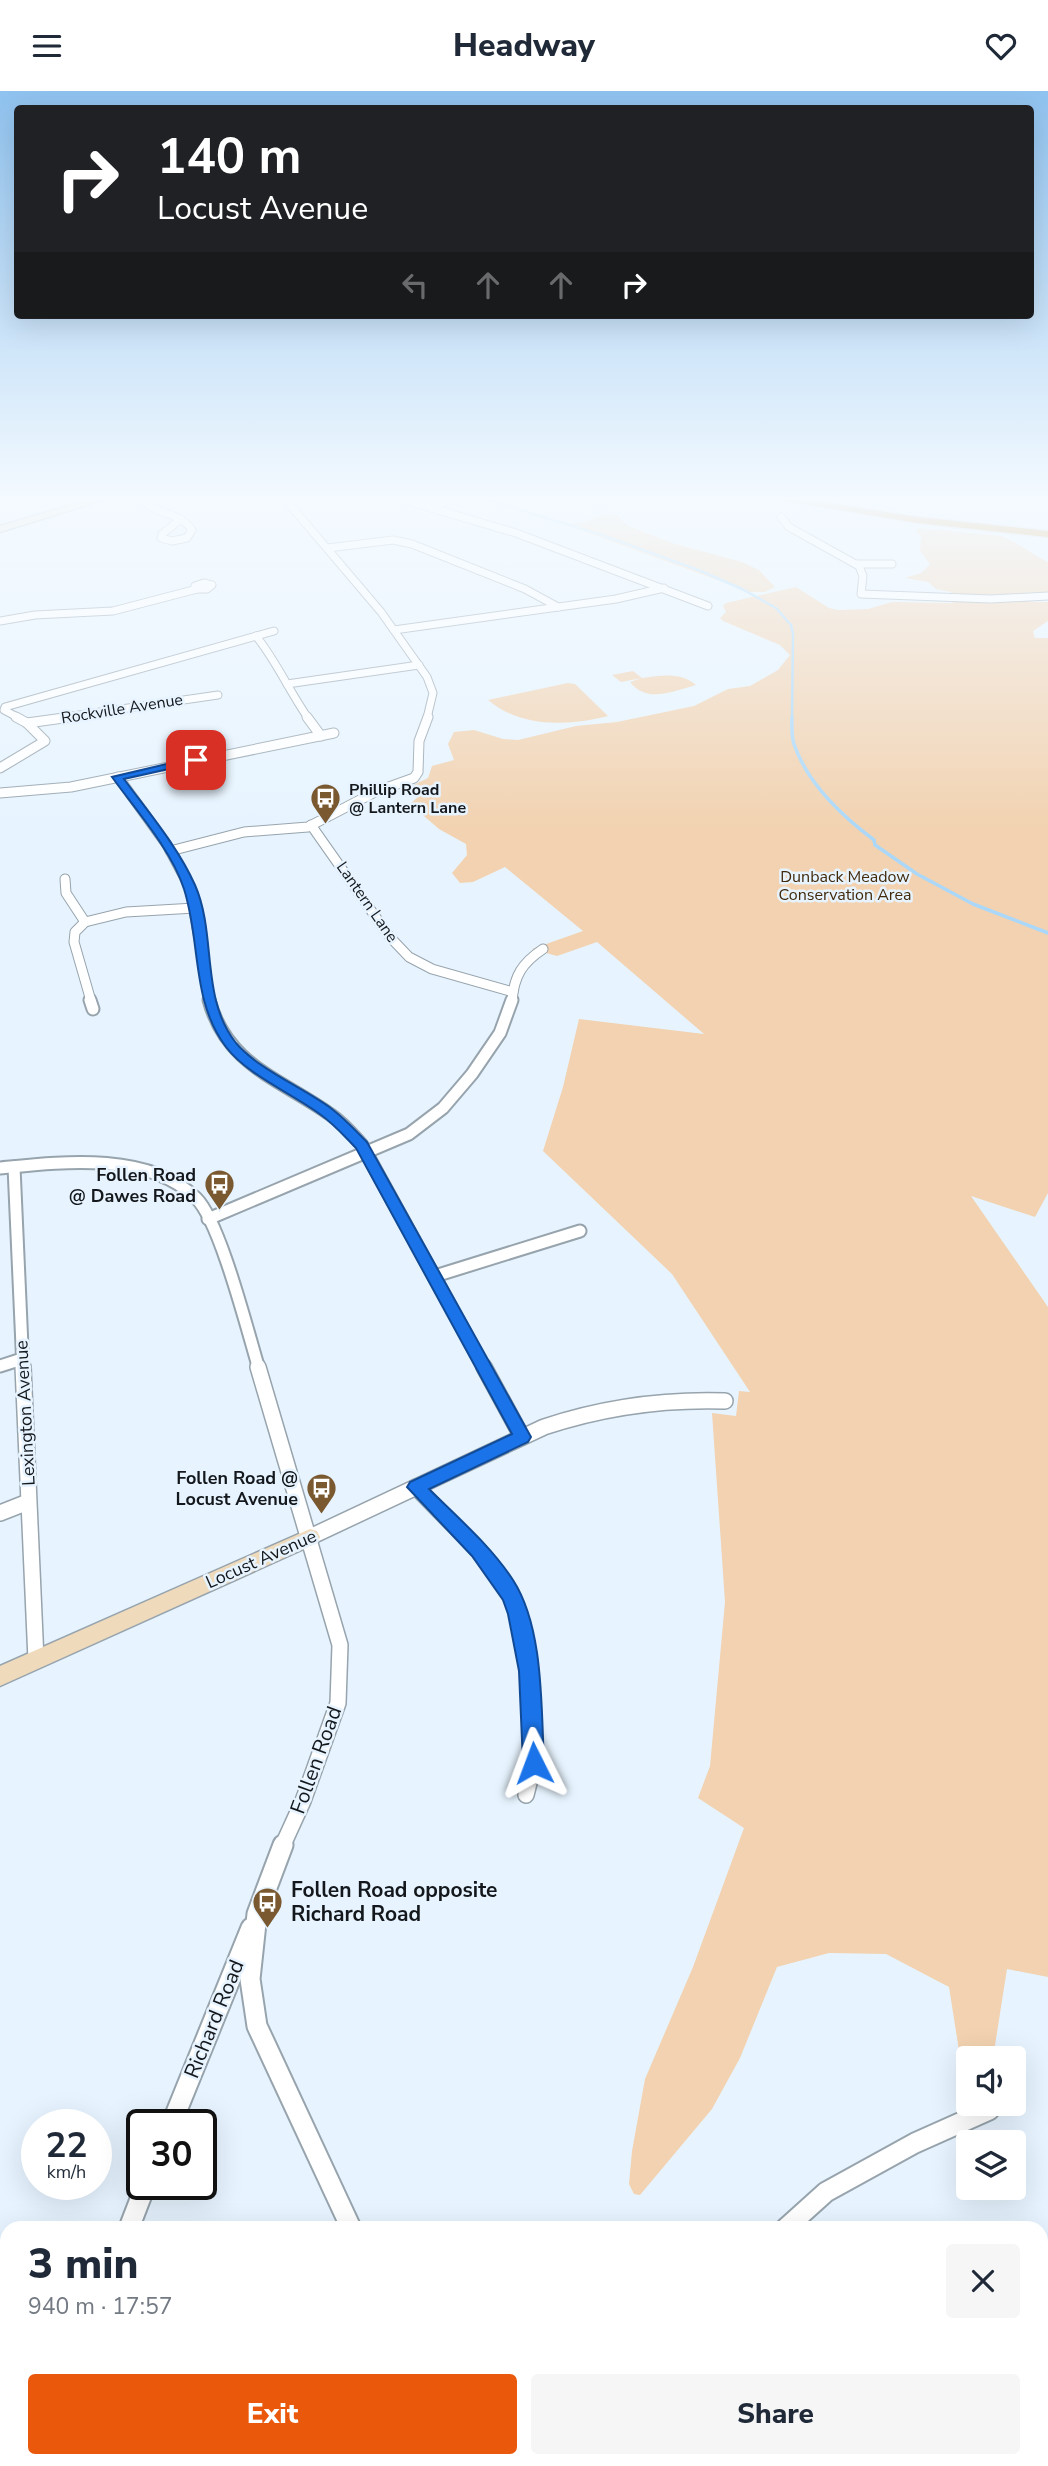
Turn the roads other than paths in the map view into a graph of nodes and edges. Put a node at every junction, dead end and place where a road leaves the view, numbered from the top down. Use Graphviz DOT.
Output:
graph roads {
  1 [pos="119,610"];
  2 [pos="378,610"];
  3 [pos="538,610"];
  4 [pos="0,621"];
  5 [pos="394,630"];
  6 [pos="274,631"];
  7 [pos="256,636"];
  8 [pos="419,665"];
  9 [pos="287,684"];
  10 [pos="218,695"];
  11 [pos="27,723"];
  12 [pos="334,733"];
  13 [pos="321,736"];
  14 [pos="0,768"];
  15 [pos="118,777"];
  16 [pos="0,793"];
  17 [pos="312,825"];
  18 [pos="170,851"];
  19 [pos="65,879"];
  20 [pos="195,908"];
  21 [pos="85,922"];
  22 [pos="543,949"];
  23 [pos="513,992"];
  24 [pos="93,1010"];
  25 [pos="366,1152"];
  26 [pos="7,1167"];
  27 [pos="208,1219"];
  28 [pos="580,1231"];
  29 [pos="435,1276"];
  30 [pos="22,1359"];
  31 [pos="0,1366"];
  32 [pos="725,1401"];
  33 [pos="522,1437"];
  34 [pos="416,1487"];
  35 [pos="28,1501"];
  36 [pos="0,1513"];
  37 [pos="310,1537"];
  38 [pos="36,1660"];
  39 [pos="0,1676"];
  40 [pos="526,1795"];
  41 [pos="257,1915"];
  42 [pos="178,2109"];
  43 [pos="976,2116"];
  44 [pos="140,2200"];
  45 [pos="132,2221"];
  46 [pos="348,2221"];
  47 [pos="794,2221"];
  1 -- 4 [label="street"];
  2 -- 5 [label="street"];
  3 -- 5 [label="street"];
  5 -- 8 [label="street"];
  6 -- 7 [label="street"];
  7 -- 9 [label="street"];
  7 -- 11 [label="street"];
  8 -- 9 [label="street"];
  8 -- 17 [label="street"];
  9 -- 13 [label="street"];
  10 -- 11 [label="street, Rockville Avenue"];
  11 -- 14 [label="street"];
  12 -- 13 [label="street"];
  13 -- 15 [label="street"];
  15 -- 16 [label="street"];
  15 -- 18 [label="street"];
  17 -- 18 [label="street"];
  17 -- 23 [label="street, Lantern Lane"];
  18 -- 20 [label="street"];
  19 -- 21 [label="street"];
  20 -- 21 [label="street"];
  20 -- 25 [label="street"];
  21 -- 24 [label="street"];
  22 -- 23 [label="street"];
  23 -- 25 [label="street"];
  25 -- 27 [label="street"];
  25 -- 29 [label="street"];
  26 -- 27 [label="street, Follen Road"];
  26 -- 30 [label="street, Lexington Avenue"];
  27 -- 37 [label="street, Follen Road"];
  28 -- 29 [label="street"];
  29 -- 33 [label="street"];
  30 -- 31 [label="street"];
  30 -- 35 [label="street, Lexington Avenue"];
  32 -- 33 [label="street, Locust Avenue"];
  33 -- 34 [label="street, Locust Avenue"];
  34 -- 37 [label="street, Locust Avenue"];
  34 -- 40 [label="street"];
  35 -- 36 [label="street"];
  35 -- 38 [label="street, Lexington Avenue"];
  37 -- 38 [label="street, Locust Avenue"];
  37 -- 41 [label="street, Follen Road"];
  38 -- 39 [label="street, Locust Avenue"];
  41 -- 42 [label="street, Richard Road"];
  41 -- 46 [label="street, Follen Road"];
  43 -- 47 [label="street"];
  44 -- 45 [label="street"];
}
